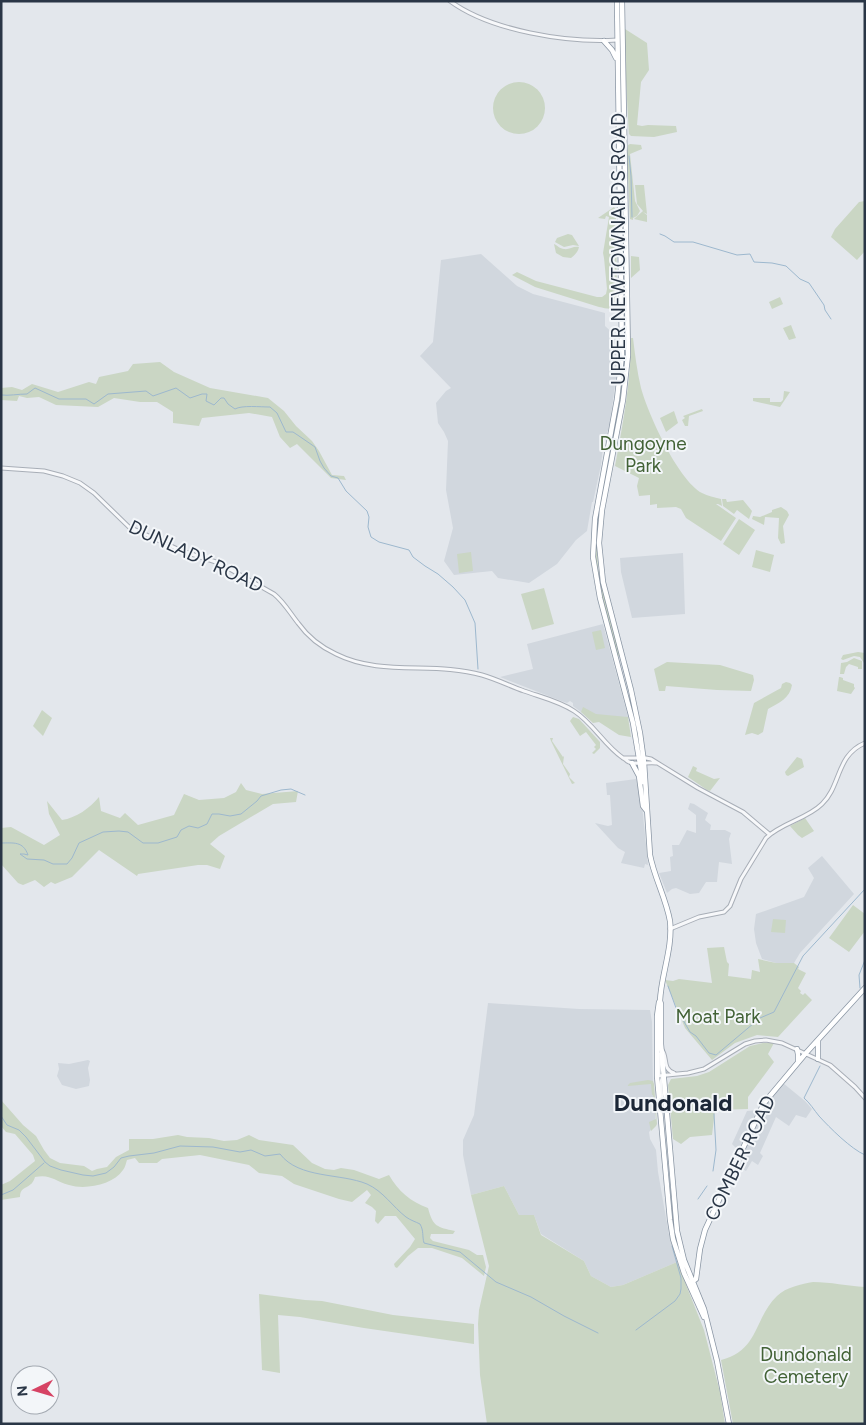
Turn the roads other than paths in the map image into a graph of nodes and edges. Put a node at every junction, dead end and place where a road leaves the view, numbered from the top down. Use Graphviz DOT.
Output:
graph roads {
  1 [pos="450,1"];
  2 [pos="617,1"];
  3 [pos="622,1"];
  4 [pos="617,40"];
  5 [pos="623,40"];
  6 [pos="604,41"];
  7 [pos="617,62"];
  8 [pos="627,268"];
  9 [pos="624,313"];
  10 [pos="1,468"];
  11 [pos="865,743"];
  12 [pos="623,758"];
  13 [pos="642,760"];
  14 [pos="632,763"];
  15 [pos="647,811"];
  16 [pos="770,834"];
  17 [pos="670,929"];
  18 [pos="865,988"];
  19 [pos="660,1001"];
  20 [pos="818,1040"];
  21 [pos="662,1046"];
  22 [pos="797,1049"];
  23 [pos="806,1053"];
  24 [pos="818,1059"];
  25 [pos="798,1063"];
  26 [pos="675,1074"];
  27 [pos="661,1076"];
  28 [pos="865,1098"];
  29 [pos="688,1272"];
  30 [pos="697,1272"];
  31 [pos="690,1283"];
  32 [pos="696,1290"];
  33 [pos="706,1320"];
  34 [pos="729,1424"];
  1 -- 6 [label="street"];
  2 -- 4 [label="highway, UPPER NEWTOWNARDS ROAD"];
  3 -- 5 [label="highway, UPPER NEWTOWNARDS ROAD"];
  4 -- 5 [label="street"];
  4 -- 6 [label="street"];
  4 -- 7 [label="highway, UPPER NEWTOWNARDS ROAD"];
  5 -- 8 [label="highway, UPPER NEWTOWNARDS ROAD"];
  6 -- 7 [label="highway"];
  7 -- 13 [label="highway, UPPER NEWTOWNARDS ROAD"];
  8 -- 9 [label="highway"];
  8 -- 13 [label="highway, UPPER NEWTOWNARDS ROAD"];
  10 -- 12 [label="street, DUNLADY ROAD"];
  11 -- 16 [label="street"];
  12 -- 13 [label="street"];
  12 -- 14 [label="street, DUNLADY ROAD"];
  13 -- 14 [label="street"];
  13 -- 15 [label="highway, UPPER NEWTOWNARDS ROAD"];
  13 -- 16 [label="street"];
  14 -- 15 [label="highway"];
  15 -- 17 [label="highway, UPPER NEWTOWNARDS ROAD"];
  16 -- 17 [label="street"];
  17 -- 19 [label="highway, UPPER NEWTOWNARDS ROAD"];
  18 -- 20 [label="highway, COMBER ROAD"];
  19 -- 21 [label="highway, UPPER NEWTOWNARDS ROAD"];
  19 -- 27 [label="highway, UPPER NEWTOWNARDS ROAD"];
  20 -- 23 [label="highway, COMBER ROAD"];
  20 -- 24 [label="highway"];
  21 -- 26 [label="street"];
  21 -- 27 [label="highway, UPPER NEWTOWNARDS ROAD"];
  22 -- 23 [label="street"];
  22 -- 25 [label="highway"];
  22 -- 26 [label="street"];
  23 -- 24 [label="street"];
  23 -- 25 [label="highway, COMBER ROAD"];
  24 -- 28 [label="street"];
  25 -- 30 [label="highway, COMBER ROAD"];
  26 -- 27 [label="street"];
  27 -- 29 [label="highway, UPPER NEWTOWNARDS ROAD"];
  27 -- 31 [label="highway, UPPER NEWTOWNARDS ROAD"];
  29 -- 30 [label="highway"];
  29 -- 31 [label="highway, UPPER NEWTOWNARDS ROAD"];
  30 -- 31 [label="highway, COMBER ROAD"];
  30 -- 32 [label="highway, COMBER ROAD"];
  31 -- 32 [label="highway, UPPER NEWTOWNARDS ROAD"];
  31 -- 33 [label="highway, UPPER NEWTOWNARDS ROAD"];
  32 -- 33 [label="highway, UPPER NEWTOWNARDS ROAD"];
  33 -- 34 [label="highway, UPPER NEWTOWNARDS ROAD"];
}
